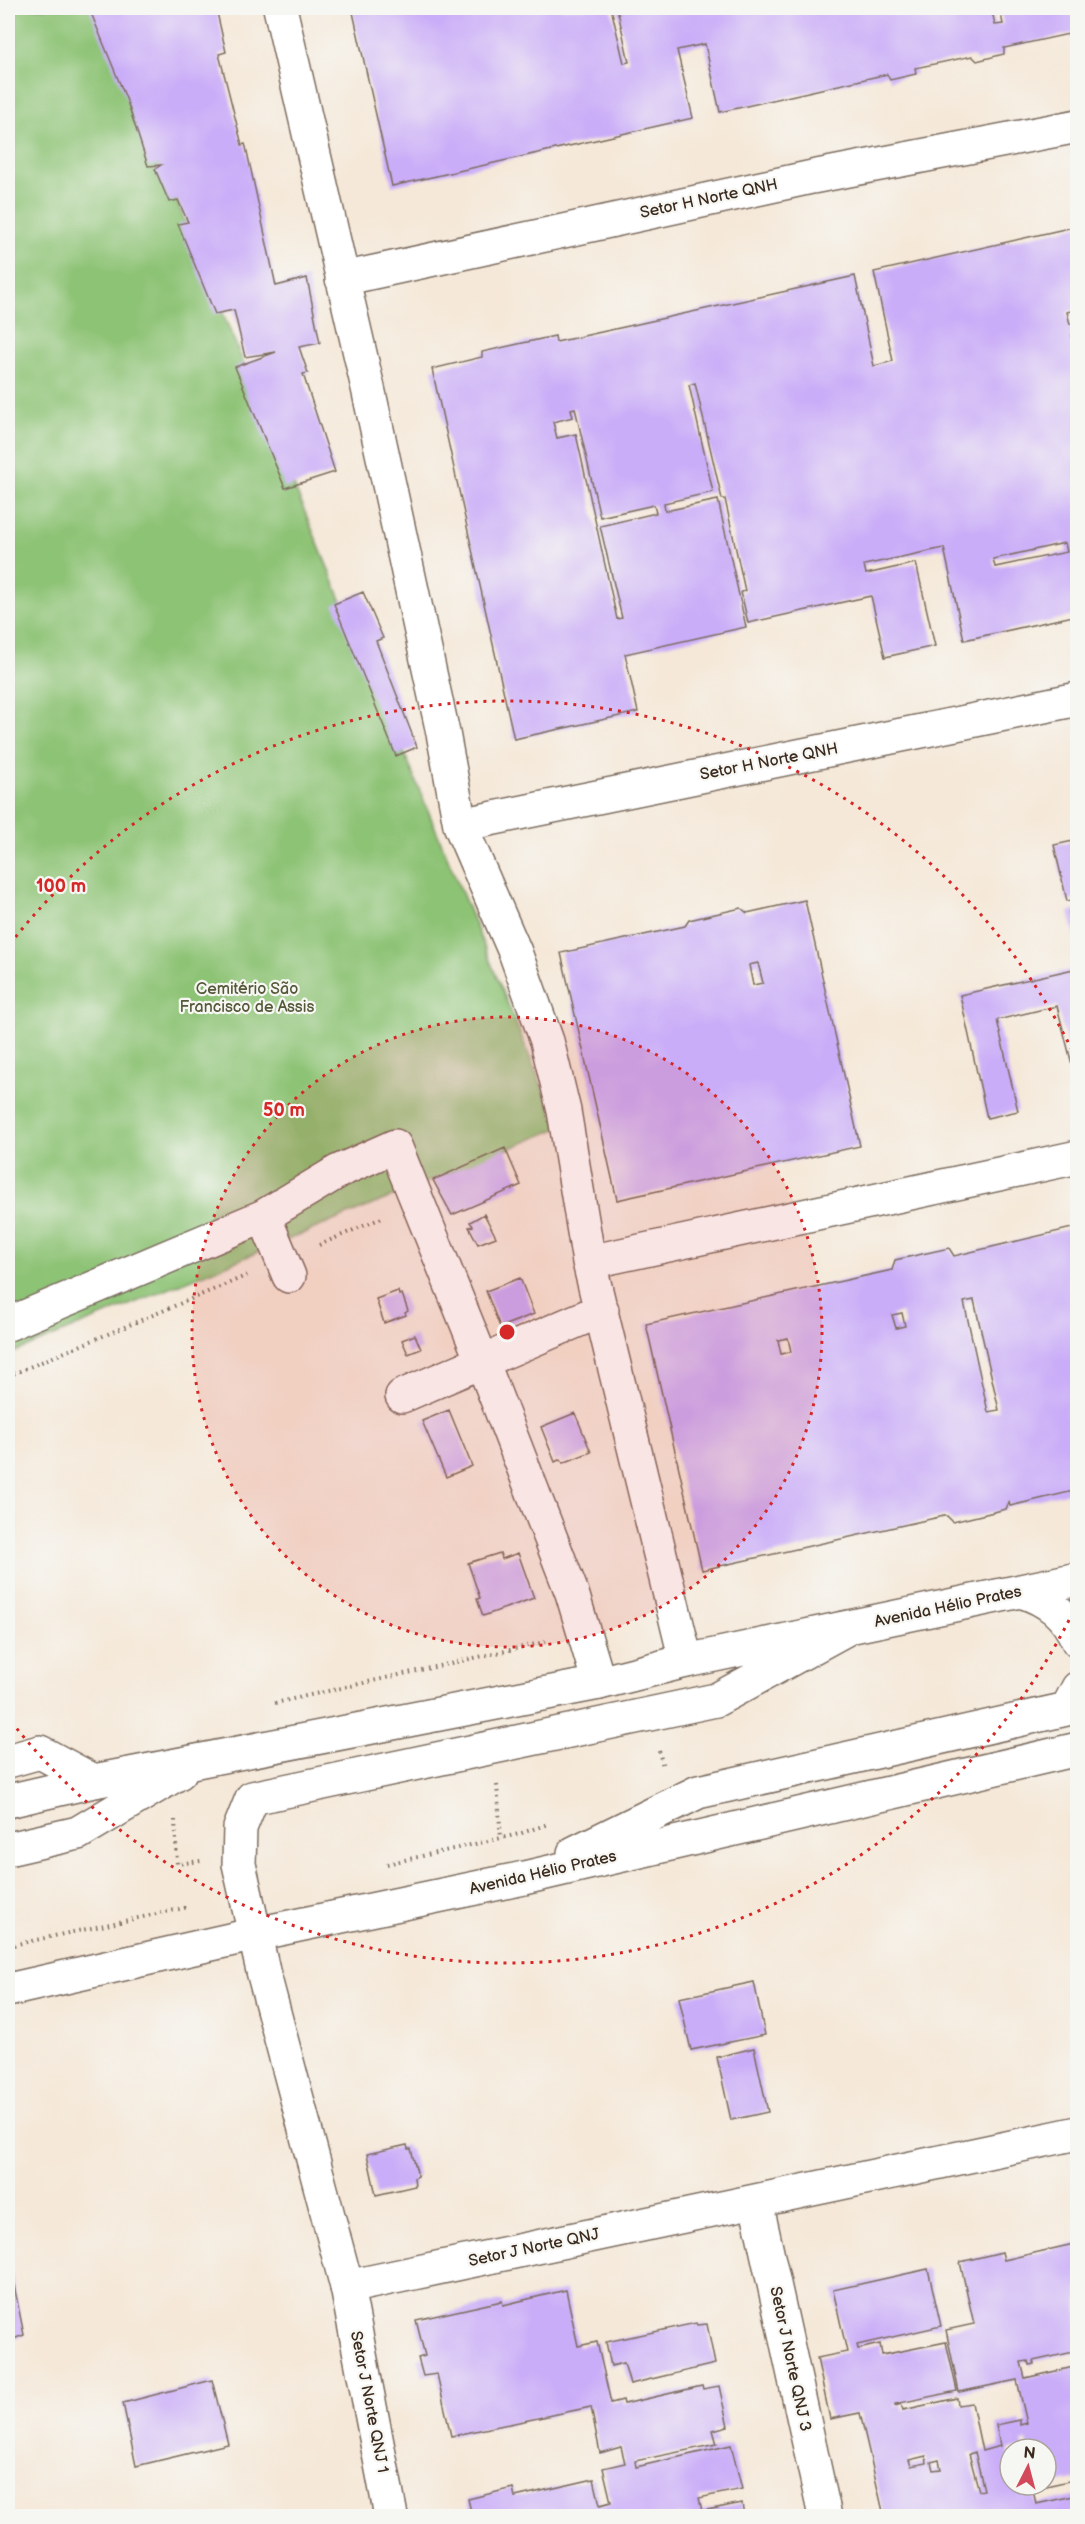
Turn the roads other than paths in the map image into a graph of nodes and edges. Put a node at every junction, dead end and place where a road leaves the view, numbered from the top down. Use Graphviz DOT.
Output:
graph roads {
  1 [pos="280,8"];
  2 [pos="1077,126"];
  3 [pos="342,279"];
  4 [pos="1077,699"];
  5 [pos="460,825"];
  6 [pos="1077,1157"];
  7 [pos="264,1215"];
  8 [pos="589,1262"];
  9 [pos="286,1268"];
  10 [pos="602,1310"];
  11 [pos="8,1324"];
  12 [pos="482,1361"];
  13 [pos="402,1396"];
  14 [pos="1077,1579"];
  15 [pos="1021,1591"];
  16 [pos="846,1629"];
  17 [pos="1077,1641"];
  18 [pos="686,1661"];
  19 [pos="599,1683"];
  20 [pos="1077,1688"];
  21 [pos="1077,1749"];
  22 [pos="8,1761"];
  23 [pos="199,1761"];
  24 [pos="94,1781"];
  25 [pos="8,1801"];
  26 [pos="8,1849"];
  27 [pos="524,1878"];
  28 [pos="256,1934"];
  29 [pos="8,1990"];
  30 [pos="1077,2133"];
  31 [pos="756,2202"];
  32 [pos="347,2287"];
  33 [pos="391,2517"];
  34 [pos="825,2517"];
  1 -- 3 [label="street"];
  2 -- 3 [label="street, Setor H Norte QNH"];
  3 -- 5 [label="street"];
  4 -- 5 [label="street, Setor H Norte QNH"];
  5 -- 8 [label="street"];
  6 -- 8 [label="street"];
  7 -- 9 [label="street"];
  7 -- 11 [label="street"];
  7 -- 12 [label="street"];
  8 -- 10 [label="street"];
  10 -- 12 [label="street"];
  10 -- 18 [label="street"];
  12 -- 13 [label="street"];
  12 -- 19 [label="street"];
  14 -- 15 [label="street, Avenida Hélio Prates"];
  15 -- 16 [label="street, Avenida Hélio Prates"];
  15 -- 17 [label="street"];
  16 -- 18 [label="street, Avenida Hélio Prates"];
  16 -- 28 [label="street"];
  18 -- 19 [label="street, Avenida Hélio Prates"];
  19 -- 23 [label="street, Avenida Hélio Prates"];
  20 -- 27 [label="street"];
  21 -- 27 [label="street, Avenida Hélio Prates"];
  22 -- 24 [label="street"];
  23 -- 24 [label="street, Avenida Hélio Prates"];
  23 -- 26 [label="street"];
  24 -- 25 [label="street, Avenida Hélio Prates"];
  27 -- 28 [label="street, Avenida Hélio Prates"];
  28 -- 29 [label="street, Avenida Hélio Prates"];
  28 -- 32 [label="street"];
  30 -- 31 [label="street, Setor J Norte QNJ"];
  31 -- 32 [label="street, Setor J Norte QNJ"];
  31 -- 34 [label="street, Setor J Norte QNJ 3"];
  32 -- 33 [label="street, Setor J Norte QNJ 1"];
}
